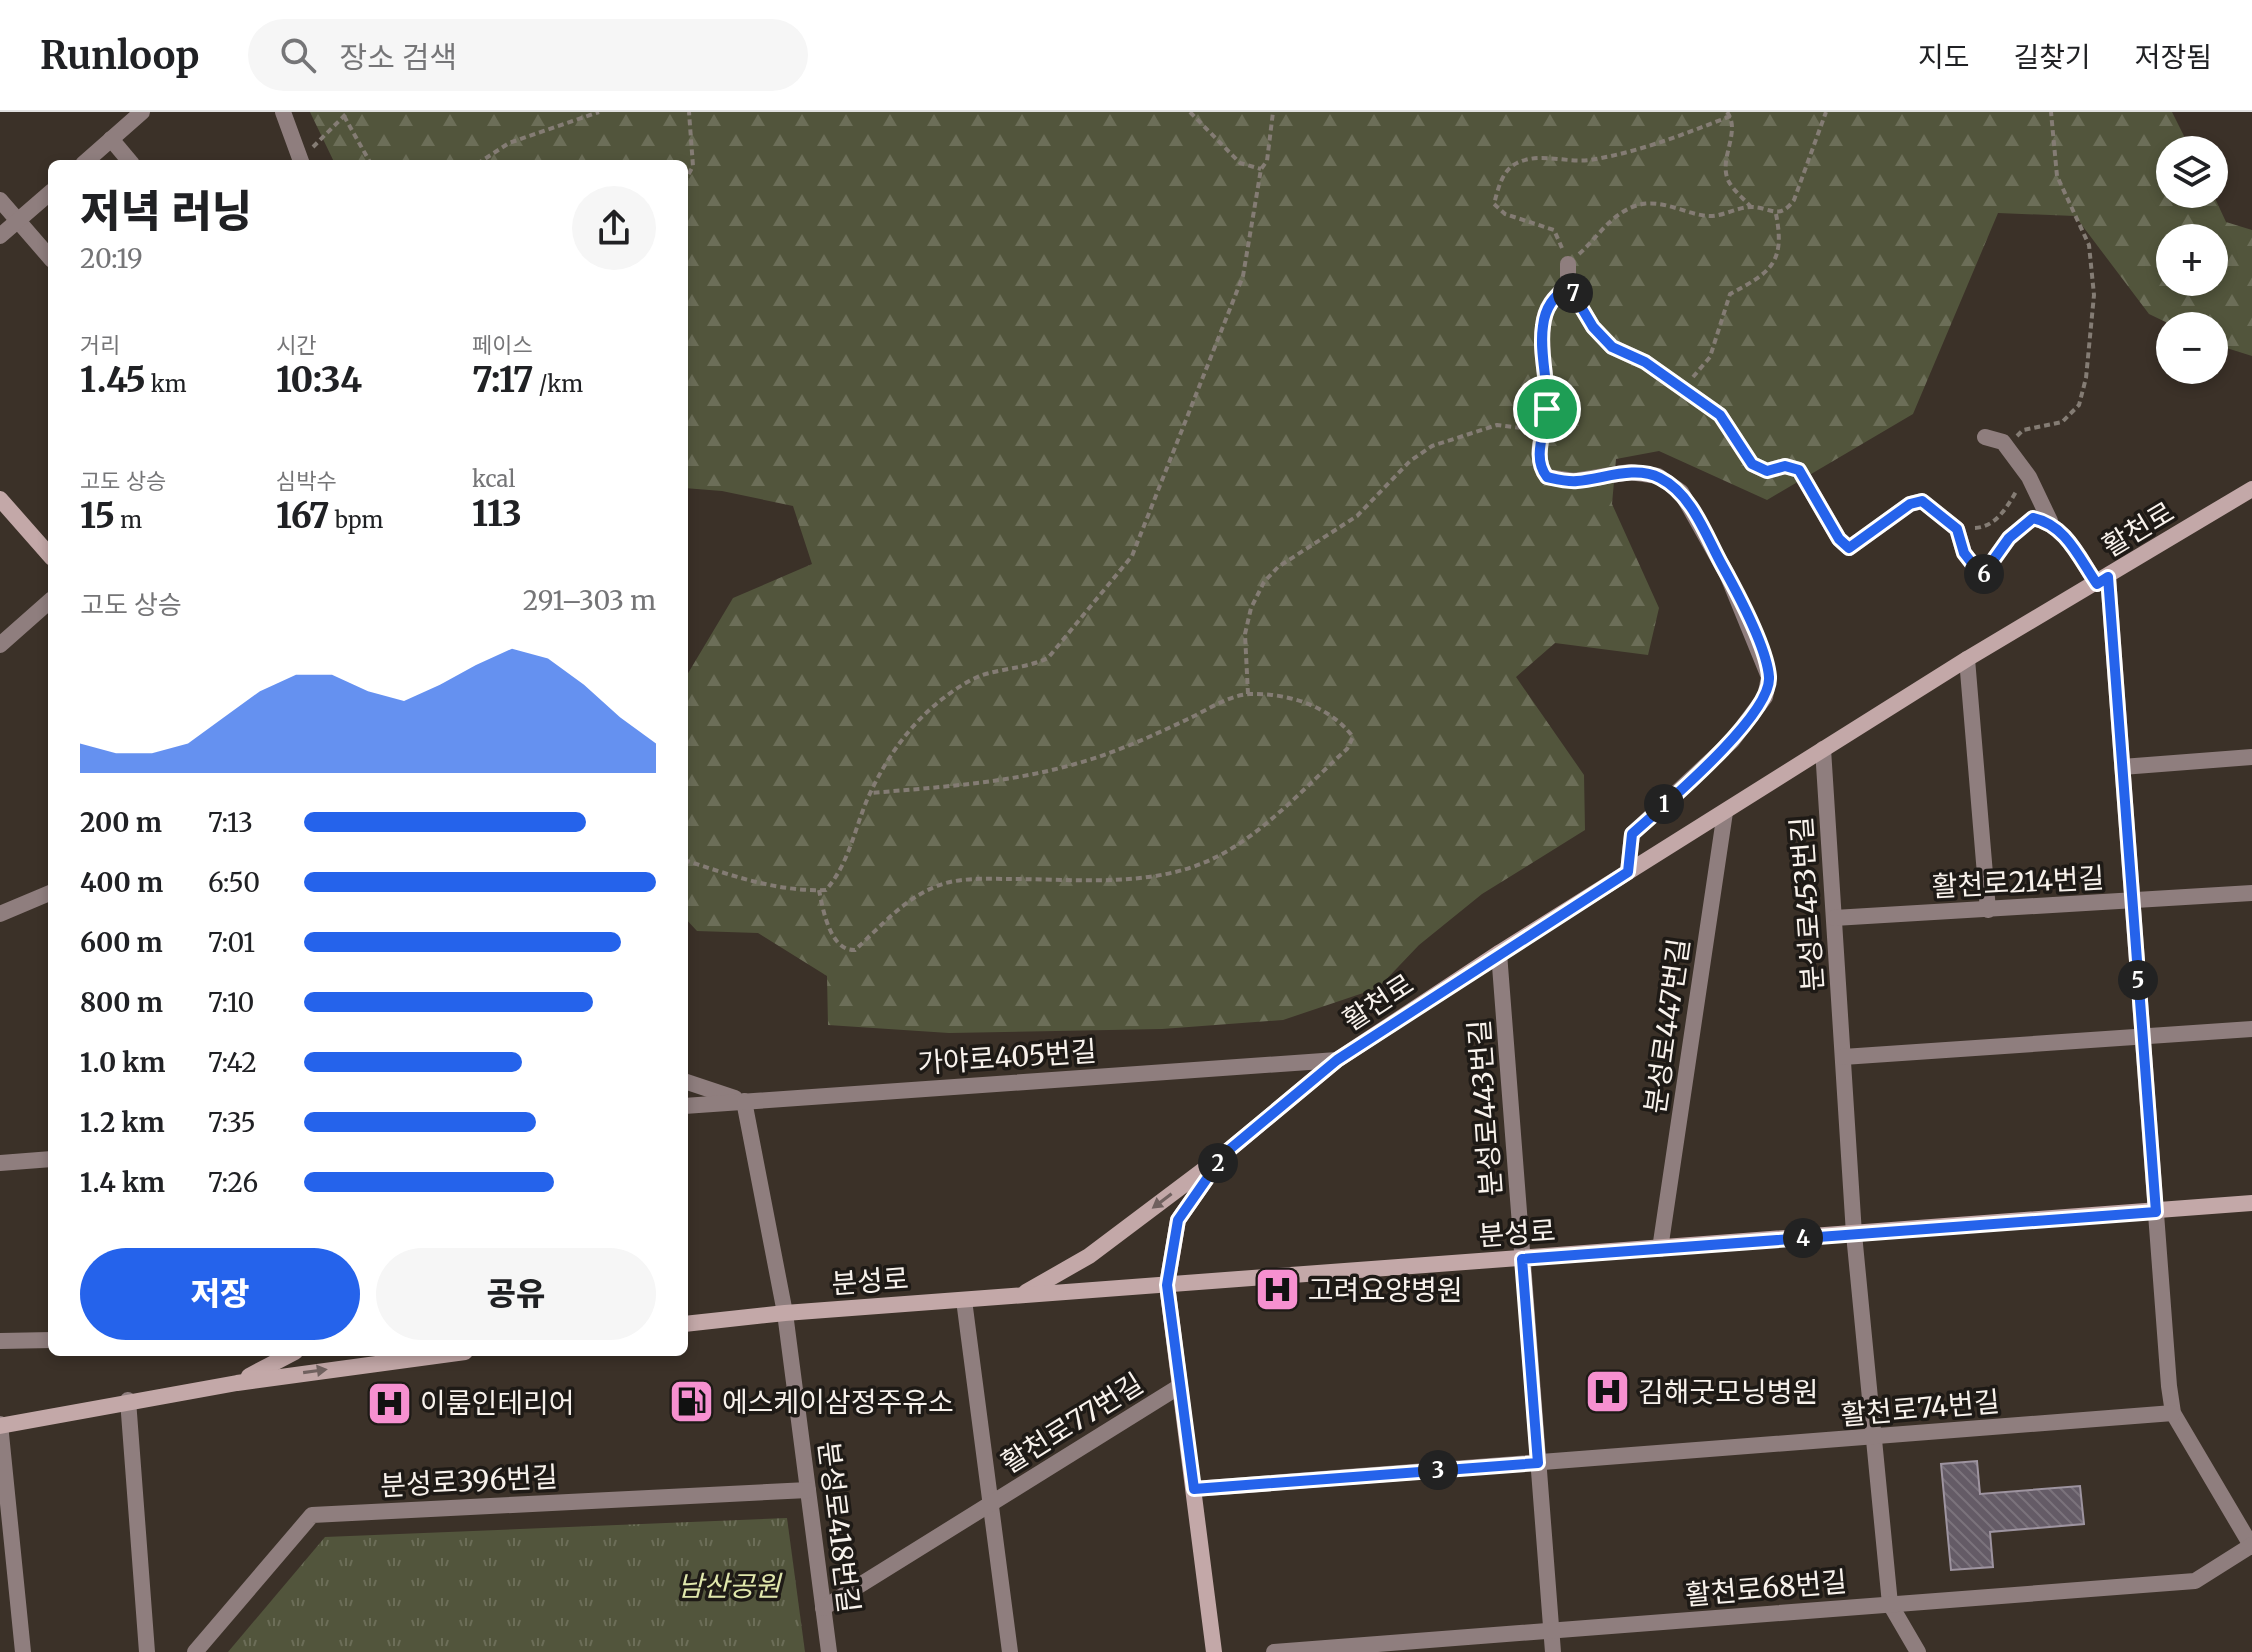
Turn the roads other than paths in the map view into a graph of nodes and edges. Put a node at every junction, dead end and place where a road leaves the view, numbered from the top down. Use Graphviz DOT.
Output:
graph roads {
  1 [pos="142,112"];
  2 [pos="283,112"];
  3 [pos="111,139"];
  4 [pos="87,160"];
  5 [pos="129,160"];
  6 [pos="300,160"];
  7 [pos="48,195"];
  8 [pos="0,200"];
  9 [pos="18,221"];
  10 [pos="0,236"];
  11 [pos="48,255"];
  12 [pos="1568,264"];
  13 [pos="1568,285"];
  14 [pos="1985,437"];
  15 [pos="2252,489"];
  16 [pos="0,499"];
  17 [pos="2050,521"];
  18 [pos="48,553"];
  19 [pos="2103,580"];
  20 [pos="48,603"];
  21 [pos="0,645"];
  22 [pos="1967,659"];
  23 [pos="1823,749"];
  24 [pos="2252,757"];
  25 [pos="2122,767"];
  26 [pos="1725,812"];
  27 [pos="1628,872"];
  28 [pos="2252,893"];
  29 [pos="48,894"];
  30 [pos="2132,901"];
  31 [pos="1988,910"];
  32 [pos="0,914"];
  33 [pos="1834,918"];
  34 [pos="1499,953"];
  35 [pos="2252,1029"];
  36 [pos="2143,1036"];
  37 [pos="1843,1057"];
  38 [pos="1337,1060"];
  39 [pos="688,1082"];
  40 [pos="744,1101"];
  41 [pos="688,1106"];
  42 [pos="1224,1154"];
  43 [pos="48,1159"];
  44 [pos="0,1163"];
  45 [pos="2252,1203"];
  46 [pos="2156,1212"];
  47 [pos="1854,1234"];
  48 [pos="1660,1249"];
  49 [pos="1522,1259"];
  50 [pos="1167,1285"];
  51 [pos="1018,1296"];
  52 [pos="964,1300"];
  53 [pos="785,1313"];
  54 [pos="688,1324"];
  55 [pos="48,1340"];
  56 [pos="0,1341"];
  57 [pos="436,1356"];
  58 [pos="266,1360"];
  59 [pos="237,1383"];
  60 [pos="1180,1386"];
  61 [pos="128,1400"];
  62 [pos="2173,1413"];
  63 [pos="0,1425"];
  64 [pos="1873,1438"];
  65 [pos="1538,1463"];
  66 [pos="1194,1489"];
  67 [pos="808,1490"];
  68 [pos="990,1504"];
  69 [pos="2252,1546"];
  70 [pos="1890,1604"];
  71 [pos="823,1608"];
  72 [pos="1552,1631"];
  73 [pos="23,1652"];
  74 [pos="147,1652"];
  75 [pos="195,1652"];
  76 [pos="829,1652"];
  77 [pos="1010,1652"];
  78 [pos="1214,1652"];
  79 [pos="1274,1652"];
  80 [pos="1553,1652"];
  81 [pos="1918,1652"];
  1 -- 3 [label="street"];
  2 -- 6 [label="street"];
  3 -- 4 [label="street"];
  3 -- 5 [label="street"];
  7 -- 9 [label="street"];
  8 -- 9 [label="street"];
  9 -- 10 [label="street"];
  9 -- 11 [label="street"];
  12 -- 13 [label="street"];
  13 -- 17 [label="street"];
  13 -- 27 [label="street"];
  14 -- 17 [label="street"];
  15 -- 19 [label="main road, 활천로"];
  16 -- 18 [label="main road"];
  17 -- 19 [label="street"];
  19 -- 22 [label="main road, 활천로"];
  19 -- 25 [label="street"];
  20 -- 21 [label="street"];
  22 -- 23 [label="main road, 활천로"];
  22 -- 31 [label="street"];
  23 -- 26 [label="main road, 활천로"];
  23 -- 33 [label="street, 분성로453번길"];
  24 -- 25 [label="street"];
  25 -- 30 [label="street"];
  26 -- 27 [label="main road, 활천로"];
  26 -- 48 [label="street, 분성로447번길"];
  27 -- 34 [label="main road, 활천로"];
  28 -- 30 [label="street, 활천로214번길"];
  29 -- 32 [label="street"];
  30 -- 31 [label="street, 활천로214번길"];
  30 -- 36 [label="street"];
  31 -- 33 [label="street, 활천로214번길"];
  33 -- 37 [label="street, 분성로453번길"];
  34 -- 38 [label="main road, 활천로"];
  34 -- 49 [label="street, 분성로443번길"];
  35 -- 36 [label="street"];
  36 -- 37 [label="street"];
  36 -- 46 [label="street"];
  37 -- 47 [label="street, 분성로453번길"];
  38 -- 40 [label="street, 가야로405번길"];
  38 -- 42 [label="main road, 활천로"];
  39 -- 40 [label="street, 가야로405번길"];
  40 -- 41 [label="street"];
  40 -- 53 [label="street"];
  42 -- 50 [label="main road, 활천로"];
  42 -- 51 [label="main road, one-way"];
  43 -- 44 [label="street"];
  45 -- 46 [label="main road, 분성로"];
  46 -- 47 [label="main road, 분성로"];
  46 -- 62 [label="street"];
  47 -- 48 [label="main road, 분성로"];
  47 -- 64 [label="street, 분성로453번길"];
  48 -- 49 [label="main road, 분성로"];
  49 -- 50 [label="main road, 분성로"];
  49 -- 65 [label="street, 분성로443번길"];
  50 -- 51 [label="main road, 분성로"];
  50 -- 60 [label="main road, 활천로"];
  51 -- 52 [label="main road, 분성로"];
  52 -- 53 [label="main road, 분성로"];
  52 -- 68 [label="street, 활천로77번길"];
  53 -- 54 [label="main road, 분성로"];
  53 -- 67 [label="street, 분성로418번길"];
  55 -- 56 [label="street"];
  59 -- 57 [label="main road, one-way"];
  58 -- 59 [label="main road"];
  59 -- 61 [label="main road"];
  60 -- 66 [label="main road, 활천로"];
  60 -- 68 [label="street, 활천로77번길"];
  61 -- 63 [label="main road"];
  61 -- 74 [label="street"];
  62 -- 64 [label="street, 활천로74번길"];
  62 -- 69 [label="street"];
  63 -- 73 [label="street"];
  64 -- 65 [label="street, 활천로74번길"];
  64 -- 70 [label="street, 분성로453번길"];
  65 -- 66 [label="street, 활천로74번길"];
  65 -- 72 [label="street, 분성로443번길"];
  66 -- 78 [label="main road, 활천로"];
  67 -- 71 [label="street, 분성로418번길"];
  67 -- 75 [label="street, 분성로396번길"];
  68 -- 71 [label="street, 활천로77번길"];
  68 -- 77 [label="street"];
  69 -- 70 [label="street, 활천로68번길"];
  70 -- 72 [label="street, 활천로68번길"];
  70 -- 81 [label="street"];
  71 -- 76 [label="street, 분성로418번길"];
  72 -- 79 [label="street, 활천로68번길"];
  72 -- 80 [label="street, 분성로443번길"];
}
